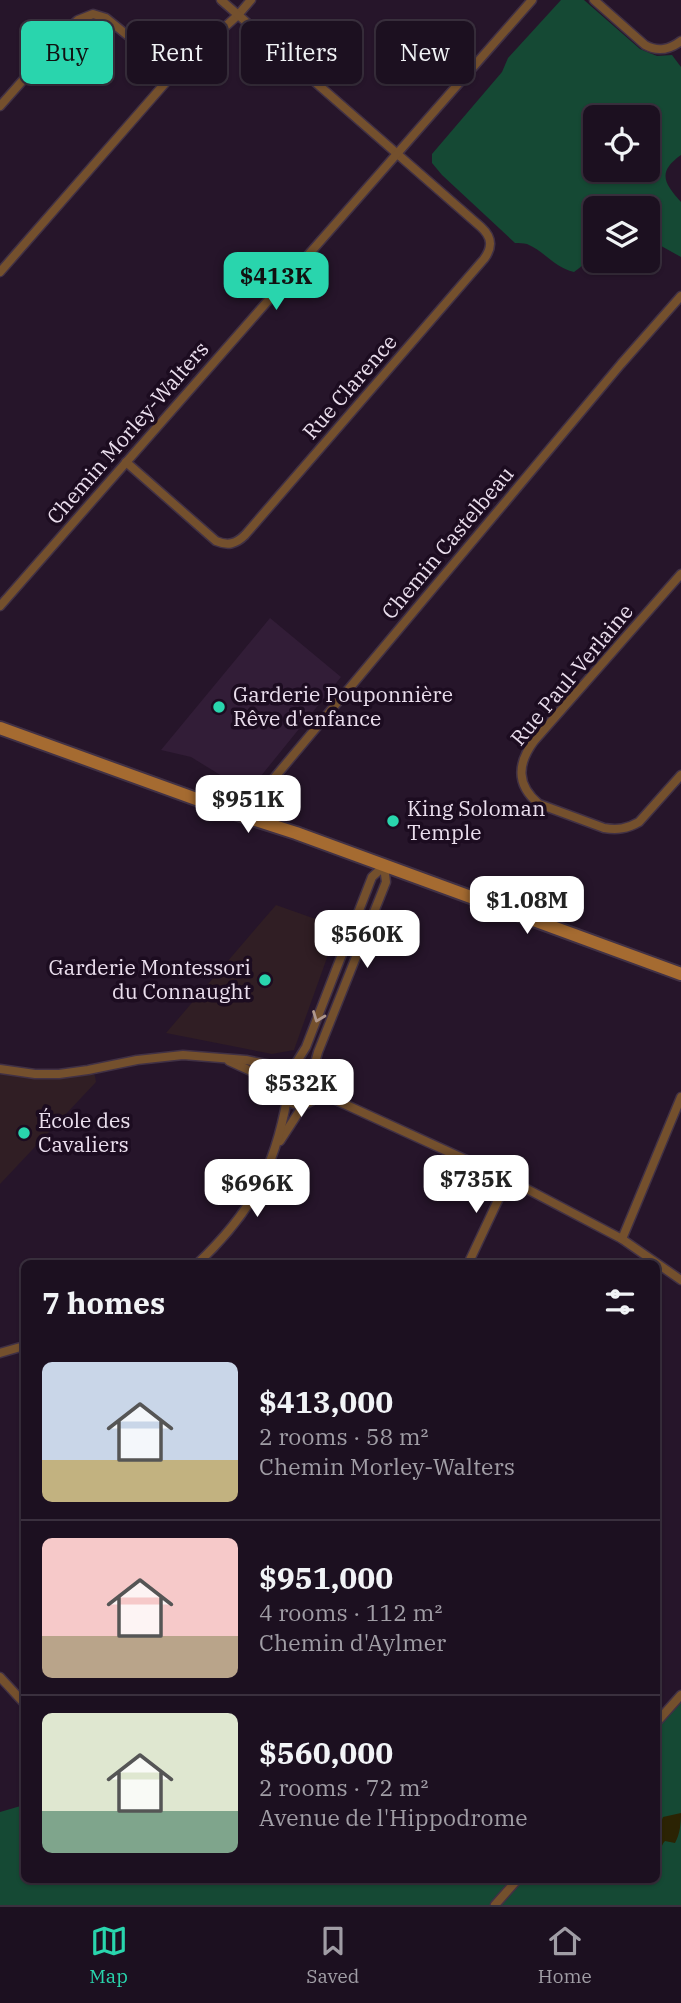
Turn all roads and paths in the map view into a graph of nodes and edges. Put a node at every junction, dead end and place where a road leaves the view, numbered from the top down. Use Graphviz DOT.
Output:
graph roads {
  1 [pos="221,0"];
  2 [pos="251,0"];
  3 [pos="531,0"];
  4 [pos="594,0"];
  5 [pos="238,15"];
  6 [pos="227,25"];
  7 [pos="127,35"];
  8 [pos="681,41"];
  9 [pos="164,84"];
  10 [pos="0,106"];
  11 [pos="397,154"];
  12 [pos="0,272"];
  13 [pos="681,296"];
  14 [pos="126,462"];
  15 [pos="681,574"];
  16 [pos="0,606"];
  17 [pos="0,727"];
  18 [pos="681,775"];
  19 [pos="246,817"];
  20 [pos="384,866"];
  21 [pos="681,974"];
  22 [pos="223,1059"];
  23 [pos="0,1069"];
  24 [pos="293,1069"];
  25 [pos="314,1074"];
  26 [pos="318,1092"];
  27 [pos="285,1097"];
  28 [pos="681,1097"];
  29 [pos="304,1104"];
  30 [pos="276,1147"];
  31 [pos="508,1179"];
  32 [pos="622,1239"];
  33 [pos="201,1260"];
  34 [pos="470,1260"];
  35 [pos="652,1260"];
  36 [pos="660,1265"];
  37 [pos="681,1280"];
  38 [pos="21,1347"];
  39 [pos="0,1353"];
  40 [pos="0,1677"];
  41 [pos="681,1695"];
  42 [pos="21,1700"];
  43 [pos="660,1719"];
  44 [pos="514,1883"];
  45 [pos="495,1905"];
  1 -- 5 [label="street"];
  2 -- 5 [label="street"];
  3 -- 11 [label="street, Chemin Morley-Walters"];
  4 -- 8 [label="street"];
  5 -- 6 [label="street"];
  5 -- 11 [label="street"];
  7 -- 10 [label="street"];
  9 -- 12 [label="street"];
  11 -- 14 [label="street, Chemin Morley-Walters"];
  11 -- 14 [label="street, Rue Clarence"];
  13 -- 19 [label="street, Chemin Castelbeau"];
  14 -- 16 [label="street, Chemin Morley-Walters"];
  15 -- 18 [label="street, Rue Paul-Verlaine"];
  17 -- 19 [label="main road"];
  19 -- 20 [label="main road"];
  20 -- 21 [label="main road"];
  20 -- 24 [label="street, one-way"];
  20 -- 25 [label="street"];
  22 -- 23 [label="street"];
  22 -- 24 [label="street"];
  22 -- 27 [label="street"];
  24 -- 25 [label="street"];
  24 -- 27 [label="street"];
  25 -- 26 [label="street"];
  26 -- 29 [label="street"];
  26 -- 31 [label="street"];
  27 -- 29 [label="street"];
  27 -- 30 [label="street"];
  28 -- 32 [label="street"];
  29 -- 30 [label="street"];
  30 -- 33 [label="street"];
  31 -- 32 [label="street"];
  31 -- 34 [label="street"];
  32 -- 35 [label="street"];
  36 -- 37 [label="street"];
  38 -- 39 [label="street"];
  40 -- 42 [label="street"];
  41 -- 43 [label="street"];
  44 -- 45 [label="street"];
}
